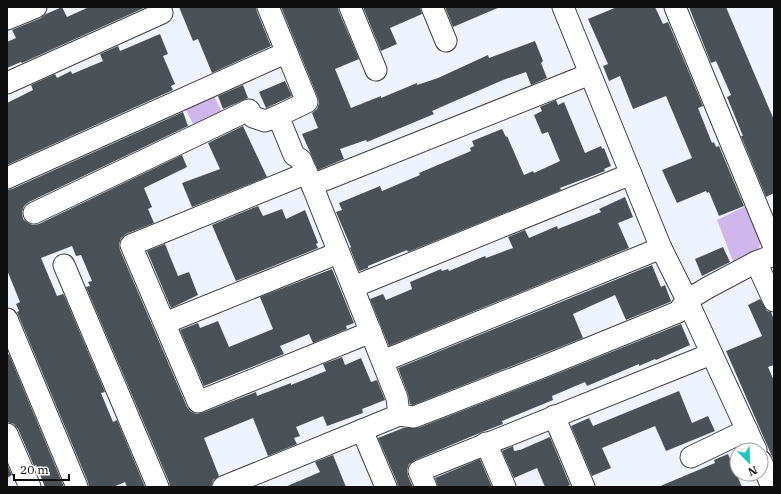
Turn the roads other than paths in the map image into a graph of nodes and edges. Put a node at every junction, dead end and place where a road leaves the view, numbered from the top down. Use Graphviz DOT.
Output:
graph roads {
  1 [pos="36,7"];
  2 [pos="160,7"];
  3 [pos="268,7"];
  4 [pos="350,7"];
  5 [pos="432,7"];
  6 [pos="563,7"];
  7 [pos="675,7"];
  8 [pos="7,19"];
  9 [pos="446,41"];
  10 [pos="287,54"];
  11 [pos="376,70"];
  12 [pos="590,74"];
  13 [pos="7,83"];
  14 [pos="278,116"];
  15 [pos="631,174"];
  16 [pos="7,178"];
  17 [pos="309,179"];
  18 [pos="34,214"];
  19 [pos="774,247"];
  20 [pos="661,248"];
  21 [pos="338,253"];
  22 [pos="765,259"];
  23 [pos="64,265"];
  24 [pos="353,287"];
  25 [pos="688,300"];
  26 [pos="774,300"];
  27 [pos="7,319"];
  28 [pos="164,323"];
  29 [pos="371,332"];
  30 [pos="711,354"];
  31 [pos="382,361"];
  32 [pos="398,415"];
  33 [pos="554,416"];
  34 [pos="362,430"];
  35 [pos="747,430"];
  36 [pos="7,434"];
  37 [pos="752,442"];
  38 [pos="486,443"];
  39 [pos="691,457"];
  40 [pos="230,486"];
  41 [pos="30,487"];
  42 [pos="77,487"];
  43 [pos="158,487"];
  44 [pos="386,487"];
  45 [pos="426,487"];
  46 [pos="505,487"];
  47 [pos="584,487"];
  1 -- 8 [label="street"];
  2 -- 13 [label="street"];
  3 -- 10 [label="street"];
  4 -- 11 [label="street"];
  5 -- 9 [label="street"];
  6 -- 12 [label="street"];
  7 -- 19 [label="street"];
  10 -- 14 [label="street"];
  10 -- 16 [label="street"];
  12 -- 15 [label="street"];
  12 -- 17 [label="street"];
  14 -- 17 [label="street"];
  14 -- 18 [label="street"];
  15 -- 20 [label="street"];
  15 -- 24 [label="street"];
  17 -- 21 [label="street"];
  17 -- 28 [label="street"];
  20 -- 25 [label="street"];
  20 -- 31 [label="street"];
  21 -- 24 [label="street"];
  21 -- 28 [label="street"];
  22 -- 25 [label="street"];
  22 -- 26 [label="street"];
  23 -- 43 [label="street"];
  24 -- 29 [label="street"];
  25 -- 30 [label="street"];
  25 -- 32 [label="street"];
  27 -- 42 [label="street"];
  28 -- 29 [label="street"];
  29 -- 31 [label="street"];
  30 -- 33 [label="street"];
  30 -- 35 [label="street"];
  31 -- 32 [label="street"];
  32 -- 34 [label="street"];
  33 -- 38 [label="street"];
  33 -- 47 [label="street"];
  34 -- 40 [label="street"];
  34 -- 44 [label="street"];
  35 -- 37 [label="street"];
  35 -- 39 [label="street"];
  36 -- 41 [label="street"];
  38 -- 45 [label="street"];
  38 -- 46 [label="street"];
}
